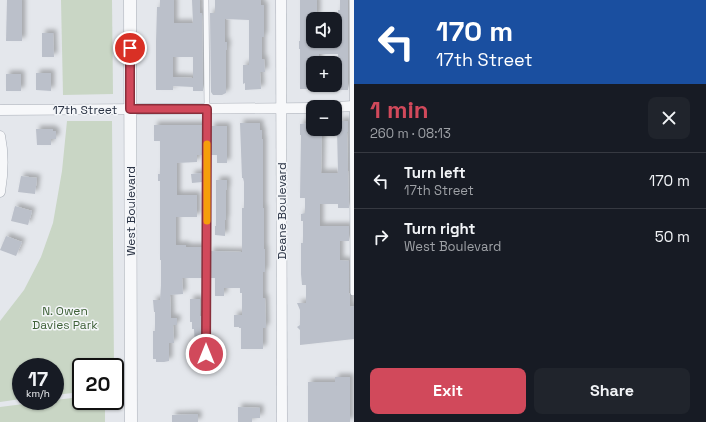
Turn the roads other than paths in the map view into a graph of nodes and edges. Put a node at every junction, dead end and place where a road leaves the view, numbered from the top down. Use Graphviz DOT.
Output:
graph roads {
  1 [pos="130,0"];
  2 [pos="206,0"];
  3 [pos="281,0"];
  4 [pos="352,0"];
  5 [pos="353,106"];
  6 [pos="342,107"];
  7 [pos="306,108"];
  8 [pos="130,109"];
  9 [pos="207,109"];
  10 [pos="282,109"];
  11 [pos="0,110"];
  12 [pos="0,136"];
  13 [pos="2,164"];
  14 [pos="0,192"];
  15 [pos="353,294"];
  16 [pos="206,354"];
  17 [pos="131,422"];
  18 [pos="282,422"];
  1 -- 8 [label="street, West Boulevard"];
  2 -- 9 [label="lane"];
  3 -- 10 [label="street, Deane Boulevard"];
  4 -- 5 [label="lane"];
  5 -- 6 [label="street"];
  5 -- 15 [label="lane"];
  7 -- 10 [label="street, 17th Street"];
  8 -- 9 [label="street, 17th Street"];
  8 -- 11 [label="street, 17th Street"];
  8 -- 17 [label="street, West Boulevard"];
  9 -- 10 [label="street, 17th Street"];
  9 -- 16 [label="lane"];
  10 -- 18 [label="street, Deane Boulevard"];
  12 -- 13 [label="street"];
  13 -- 14 [label="street"];
}
